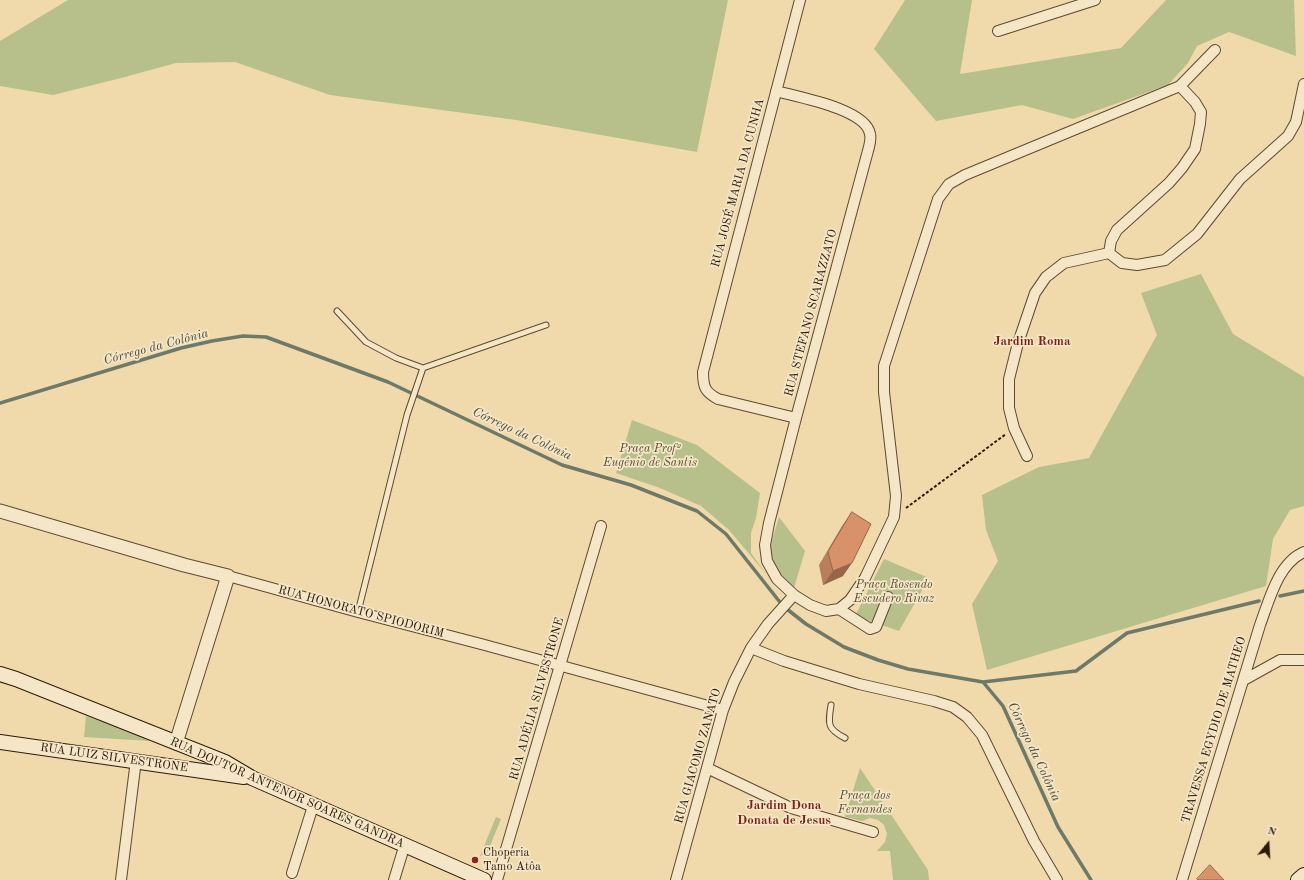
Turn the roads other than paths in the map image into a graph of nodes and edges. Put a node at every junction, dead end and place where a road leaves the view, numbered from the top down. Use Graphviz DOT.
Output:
graph roads {
  1 [pos="800,0"];
  2 [pos="1095,0"];
  3 [pos="998,31"];
  4 [pos="1215,50"];
  5 [pos="1304,84"];
  6 [pos="1180,86"];
  7 [pos="776,91"];
  8 [pos="1109,253"];
  9 [pos="337,311"];
  10 [pos="546,325"];
  11 [pos="423,368"];
  12 [pos="796,418"];
  13 [pos="1027,456"];
  14 [pos="0,512"];
  15 [pos="601,526"];
  16 [pos="1304,552"];
  17 [pos="228,576"];
  18 [pos="888,596"];
  19 [pos="791,598"];
  20 [pos="840,609"];
  21 [pos="358,612"];
  22 [pos="751,648"];
  23 [pos="1304,660"];
  24 [pos="560,666"];
  25 [pos="0,674"];
  26 [pos="1244,680"];
  27 [pos="831,705"];
  28 [pos="723,710"];
  29 [pos="845,738"];
  30 [pos="0,742"];
  31 [pos="176,743"];
  32 [pos="140,761"];
  33 [pos="707,768"];
  34 [pos="252,778"];
  35 [pos="313,806"];
  36 [pos="873,832"];
  37 [pos="405,844"];
  38 [pos="292,872"];
  39 [pos="1304,875"];
  40 [pos="121,880"];
  41 [pos="394,880"];
  42 [pos="484,880"];
  43 [pos="497,880"];
  44 [pos="676,880"];
  45 [pos="1057,880"];
  46 [pos="1182,880"];
  47 [pos="1298,880"];
  1 -- 7 [label="street, RUA JOSÉ MARIA DA CUNHA"];
  2 -- 3 [label="street"];
  4 -- 6 [label="street"];
  5 -- 8 [label="street"];
  6 -- 8 [label="street"];
  6 -- 20 [label="street"];
  7 -- 12 [label="street, RUA STEFANO SCARAZZATO"];
  7 -- 12 [label="street, RUA JOSÉ MARIA DA CUNHA"];
  8 -- 13 [label="street"];
  9 -- 11 [label="lane"];
  10 -- 11 [label="lane"];
  11 -- 21 [label="lane"];
  12 -- 19 [label="street, RUA STEFANO SCARAZZATO"];
  14 -- 17 [label="street, RUA HONORATO SPIODORIM"];
  15 -- 24 [label="street, RUA ADÉLIA SILVESTRONE"];
  16 -- 26 [label="street, TRAVESSA EGYDIO DE MATHEO"];
  17 -- 21 [label="street, RUA HONORATO SPIODORIM"];
  17 -- 31 [label="street"];
  18 -- 20 [label="street"];
  19 -- 20 [label="street, RUA STEFANO SCARAZZATO"];
  19 -- 22 [label="street, RUA GIACOMO ZANATO"];
  21 -- 24 [label="street, RUA HONORATO SPIODORIM"];
  22 -- 28 [label="street, RUA GIACOMO ZANATO"];
  22 -- 45 [label="street"];
  23 -- 26 [label="street"];
  24 -- 28 [label="street, RUA HONORATO SPIODORIM"];
  24 -- 43 [label="street, RUA ADÉLIA SILVESTRONE"];
  25 -- 31 [label="main road, RUA DOUTOR ANTENOR SOARES GANDRA"];
  26 -- 46 [label="street, TRAVESSA EGYDIO DE MATHEO"];
  27 -- 29 [label="lane"];
  28 -- 33 [label="street, RUA GIACOMO ZANATO"];
  30 -- 32 [label="main road, RUA LUIZ SILVESTRONE"];
  31 -- 32 [label="main road"];
  31 -- 34 [label="main road, RUA DOUTOR ANTENOR SOARES GANDRA"];
  32 -- 34 [label="main road, RUA LUIZ SILVESTRONE"];
  32 -- 40 [label="street"];
  33 -- 36 [label="street"];
  33 -- 44 [label="street, RUA GIACOMO ZANATO"];
  34 -- 35 [label="main road, RUA DOUTOR ANTENOR SOARES GANDRA"];
  35 -- 37 [label="main road, RUA DOUTOR ANTENOR SOARES GANDRA"];
  35 -- 38 [label="street"];
  37 -- 41 [label="street"];
  37 -- 42 [label="main road, RUA DOUTOR ANTENOR SOARES GANDRA"];
  39 -- 47 [label="main road"];
}
